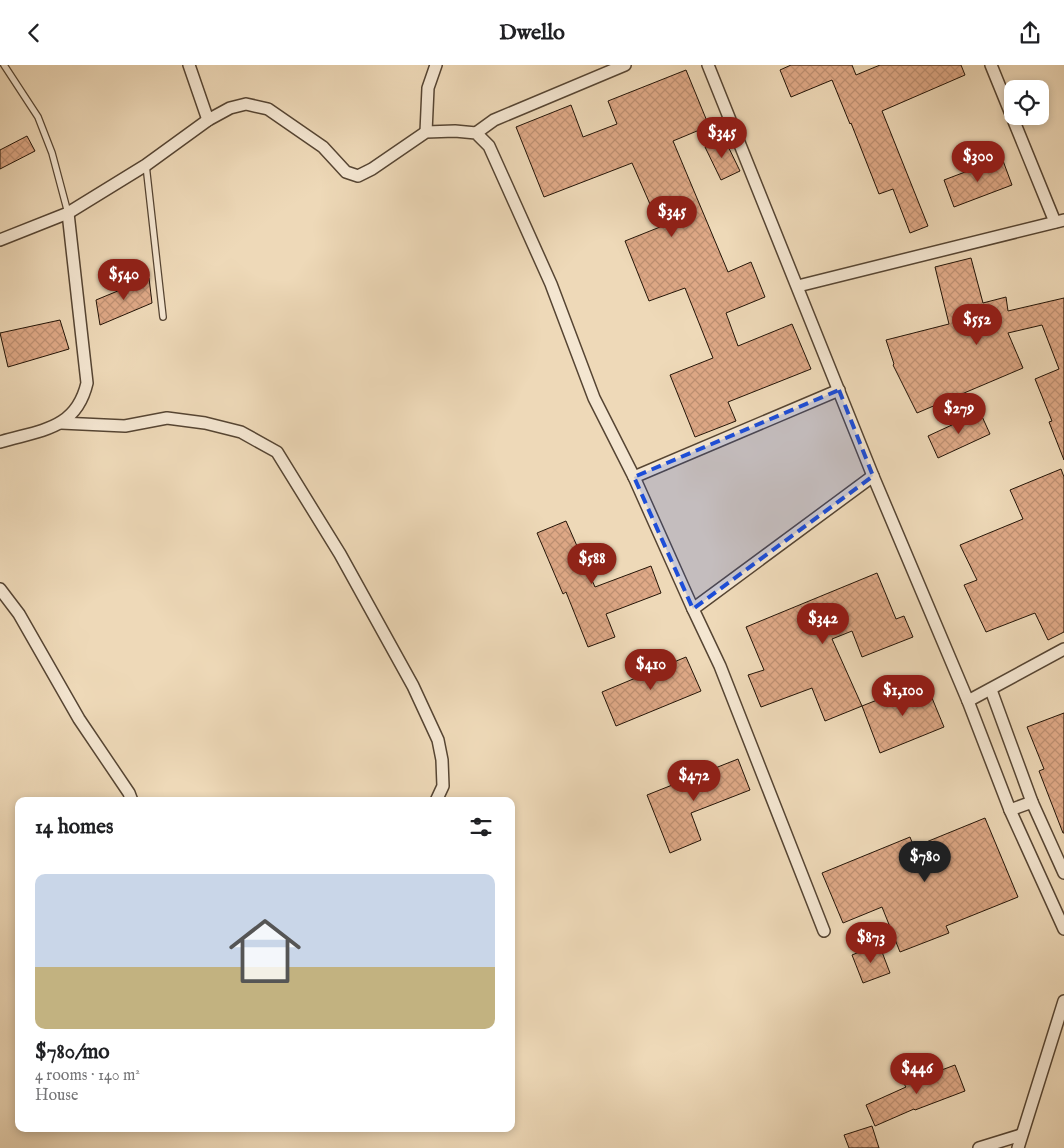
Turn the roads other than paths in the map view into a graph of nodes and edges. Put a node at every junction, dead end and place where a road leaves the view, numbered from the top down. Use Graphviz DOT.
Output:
graph roads {
  1 [pos="4,65"];
  2 [pos="189,65"];
  3 [pos="436,65"];
  4 [pos="624,65"];
  5 [pos="708,65"];
  6 [pos="991,65"];
  7 [pos="208,120"];
  8 [pos="426,132"];
  9 [pos="476,133"];
  10 [pos="146,165"];
  11 [pos="68,213"];
  12 [pos="1060,221"];
  13 [pos="0,240"];
  14 [pos="798,285"];
  15 [pos="163,317"];
  16 [pos="839,390"];
  17 [pos="61,423"];
  18 [pos="0,442"];
  19 [pos="873,476"];
  20 [pos="634,477"];
  21 [pos="0,589"];
  22 [pos="693,609"];
  23 [pos="1064,649"];
  24 [pos="991,690"];
  25 [pos="968,701"];
  26 [pos="130,797"];
  27 [pos="438,797"];
  28 [pos="1032,802"];
  29 [pos="1010,811"];
  30 [pos="1064,873"];
  31 [pos="1064,929"];
  32 [pos="824,931"];
  33 [pos="1064,1001"];
  34 [pos="1021,1135"];
  35 [pos="979,1148"];
  36 [pos="1018,1148"];
  1 -- 11 [label="lane"];
  2 -- 7 [label="street"];
  3 -- 8 [label="street"];
  4 -- 9 [label="street"];
  5 -- 14 [label="street"];
  6 -- 12 [label="street"];
  7 -- 8 [label="street"];
  7 -- 10 [label="street"];
  8 -- 9 [label="street"];
  9 -- 20 [label="street"];
  10 -- 11 [label="street"];
  10 -- 15 [label="lane"];
  11 -- 13 [label="street"];
  11 -- 17 [label="street"];
  12 -- 14 [label="street"];
  14 -- 16 [label="street"];
  16 -- 19 [label="street"];
  16 -- 20 [label="street"];
  17 -- 18 [label="street"];
  17 -- 27 [label="street"];
  19 -- 22 [label="street"];
  19 -- 25 [label="street"];
  20 -- 22 [label="street"];
  21 -- 26 [label="street"];
  22 -- 32 [label="street"];
  23 -- 24 [label="street"];
  24 -- 25 [label="street"];
  24 -- 28 [label="street"];
  25 -- 29 [label="street"];
  28 -- 29 [label="street"];
  28 -- 30 [label="street"];
  29 -- 31 [label="street"];
  33 -- 34 [label="street"];
  34 -- 35 [label="street"];
  34 -- 36 [label="street"];
}
